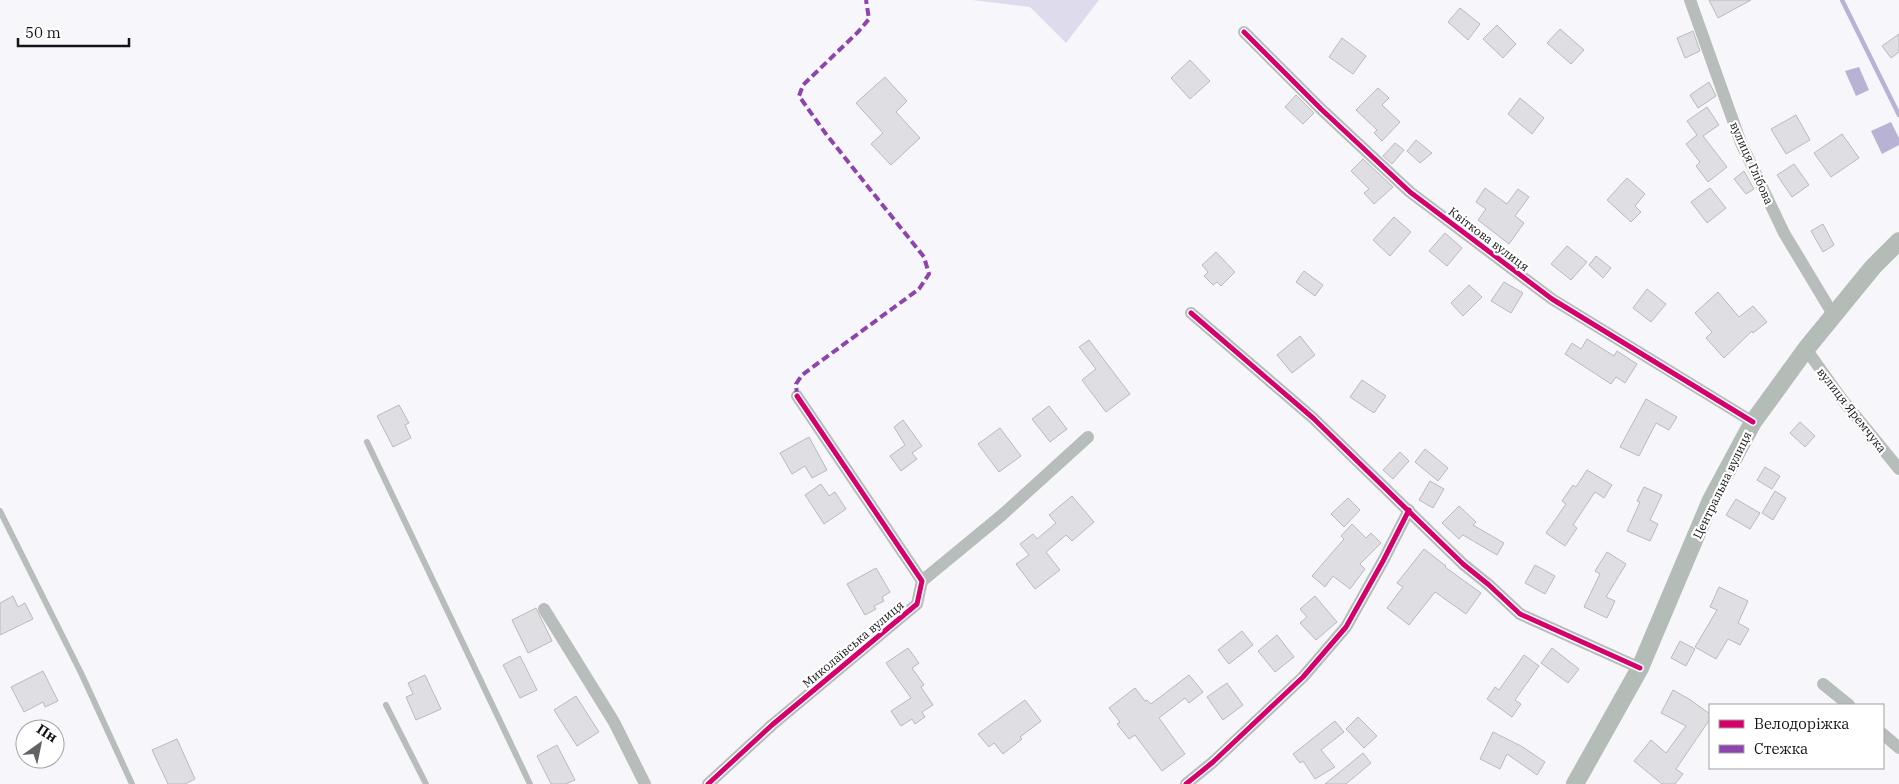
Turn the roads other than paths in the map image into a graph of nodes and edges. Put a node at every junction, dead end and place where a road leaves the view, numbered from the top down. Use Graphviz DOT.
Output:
graph roads {
  1 [pos="1690,0"];
  2 [pos="1244,32"];
  3 [pos="1899,241"];
  4 [pos="1191,313"];
  5 [pos="1834,316"];
  6 [pos="1806,349"];
  7 [pos="797,396"];
  8 [pos="1753,422"];
  9 [pos="1088,436"];
  10 [pos="367,442"];
  11 [pos="1899,469"];
  12 [pos="1408,510"];
  13 [pos="0,511"];
  14 [pos="922,581"];
  15 [pos="544,610"];
  16 [pos="1640,668"];
  17 [pos="1824,684"];
  18 [pos="1848,704"];
  19 [pos="386,705"];
  20 [pos="1884,735"];
  21 [pos="1899,748"];
  22 [pos="132,784"];
  23 [pos="426,784"];
  24 [pos="530,784"];
  25 [pos="645,784"];
  26 [pos="708,784"];
  27 [pos="1186,784"];
  28 [pos="1574,784"];
  1 -- 5 [label="street, вулиця Глібова"];
  2 -- 8 [label="street, Квіткова вулиця"];
  3 -- 5 [label="main road, Центральна вулиця"];
  4 -- 12 [label="street"];
  5 -- 6 [label="main road, Центральна вулиця"];
  6 -- 8 [label="main road, Центральна вулиця"];
  6 -- 11 [label="street, вулиця Яремчука"];
  7 -- 14 [label="street"];
  8 -- 16 [label="main road, Центральна вулиця"];
  9 -- 14 [label="street"];
  10 -- 24 [label="lane"];
  12 -- 16 [label="street"];
  12 -- 27 [label="street"];
  13 -- 22 [label="lane"];
  14 -- 26 [label="street, Миколаївська вулиця"];
  15 -- 25 [label="street"];
  16 -- 28 [label="main road, Центральна вулиця"];
  17 -- 18 [label="street"];
  19 -- 23 [label="lane"];
  20 -- 21 [label="street"];
}
